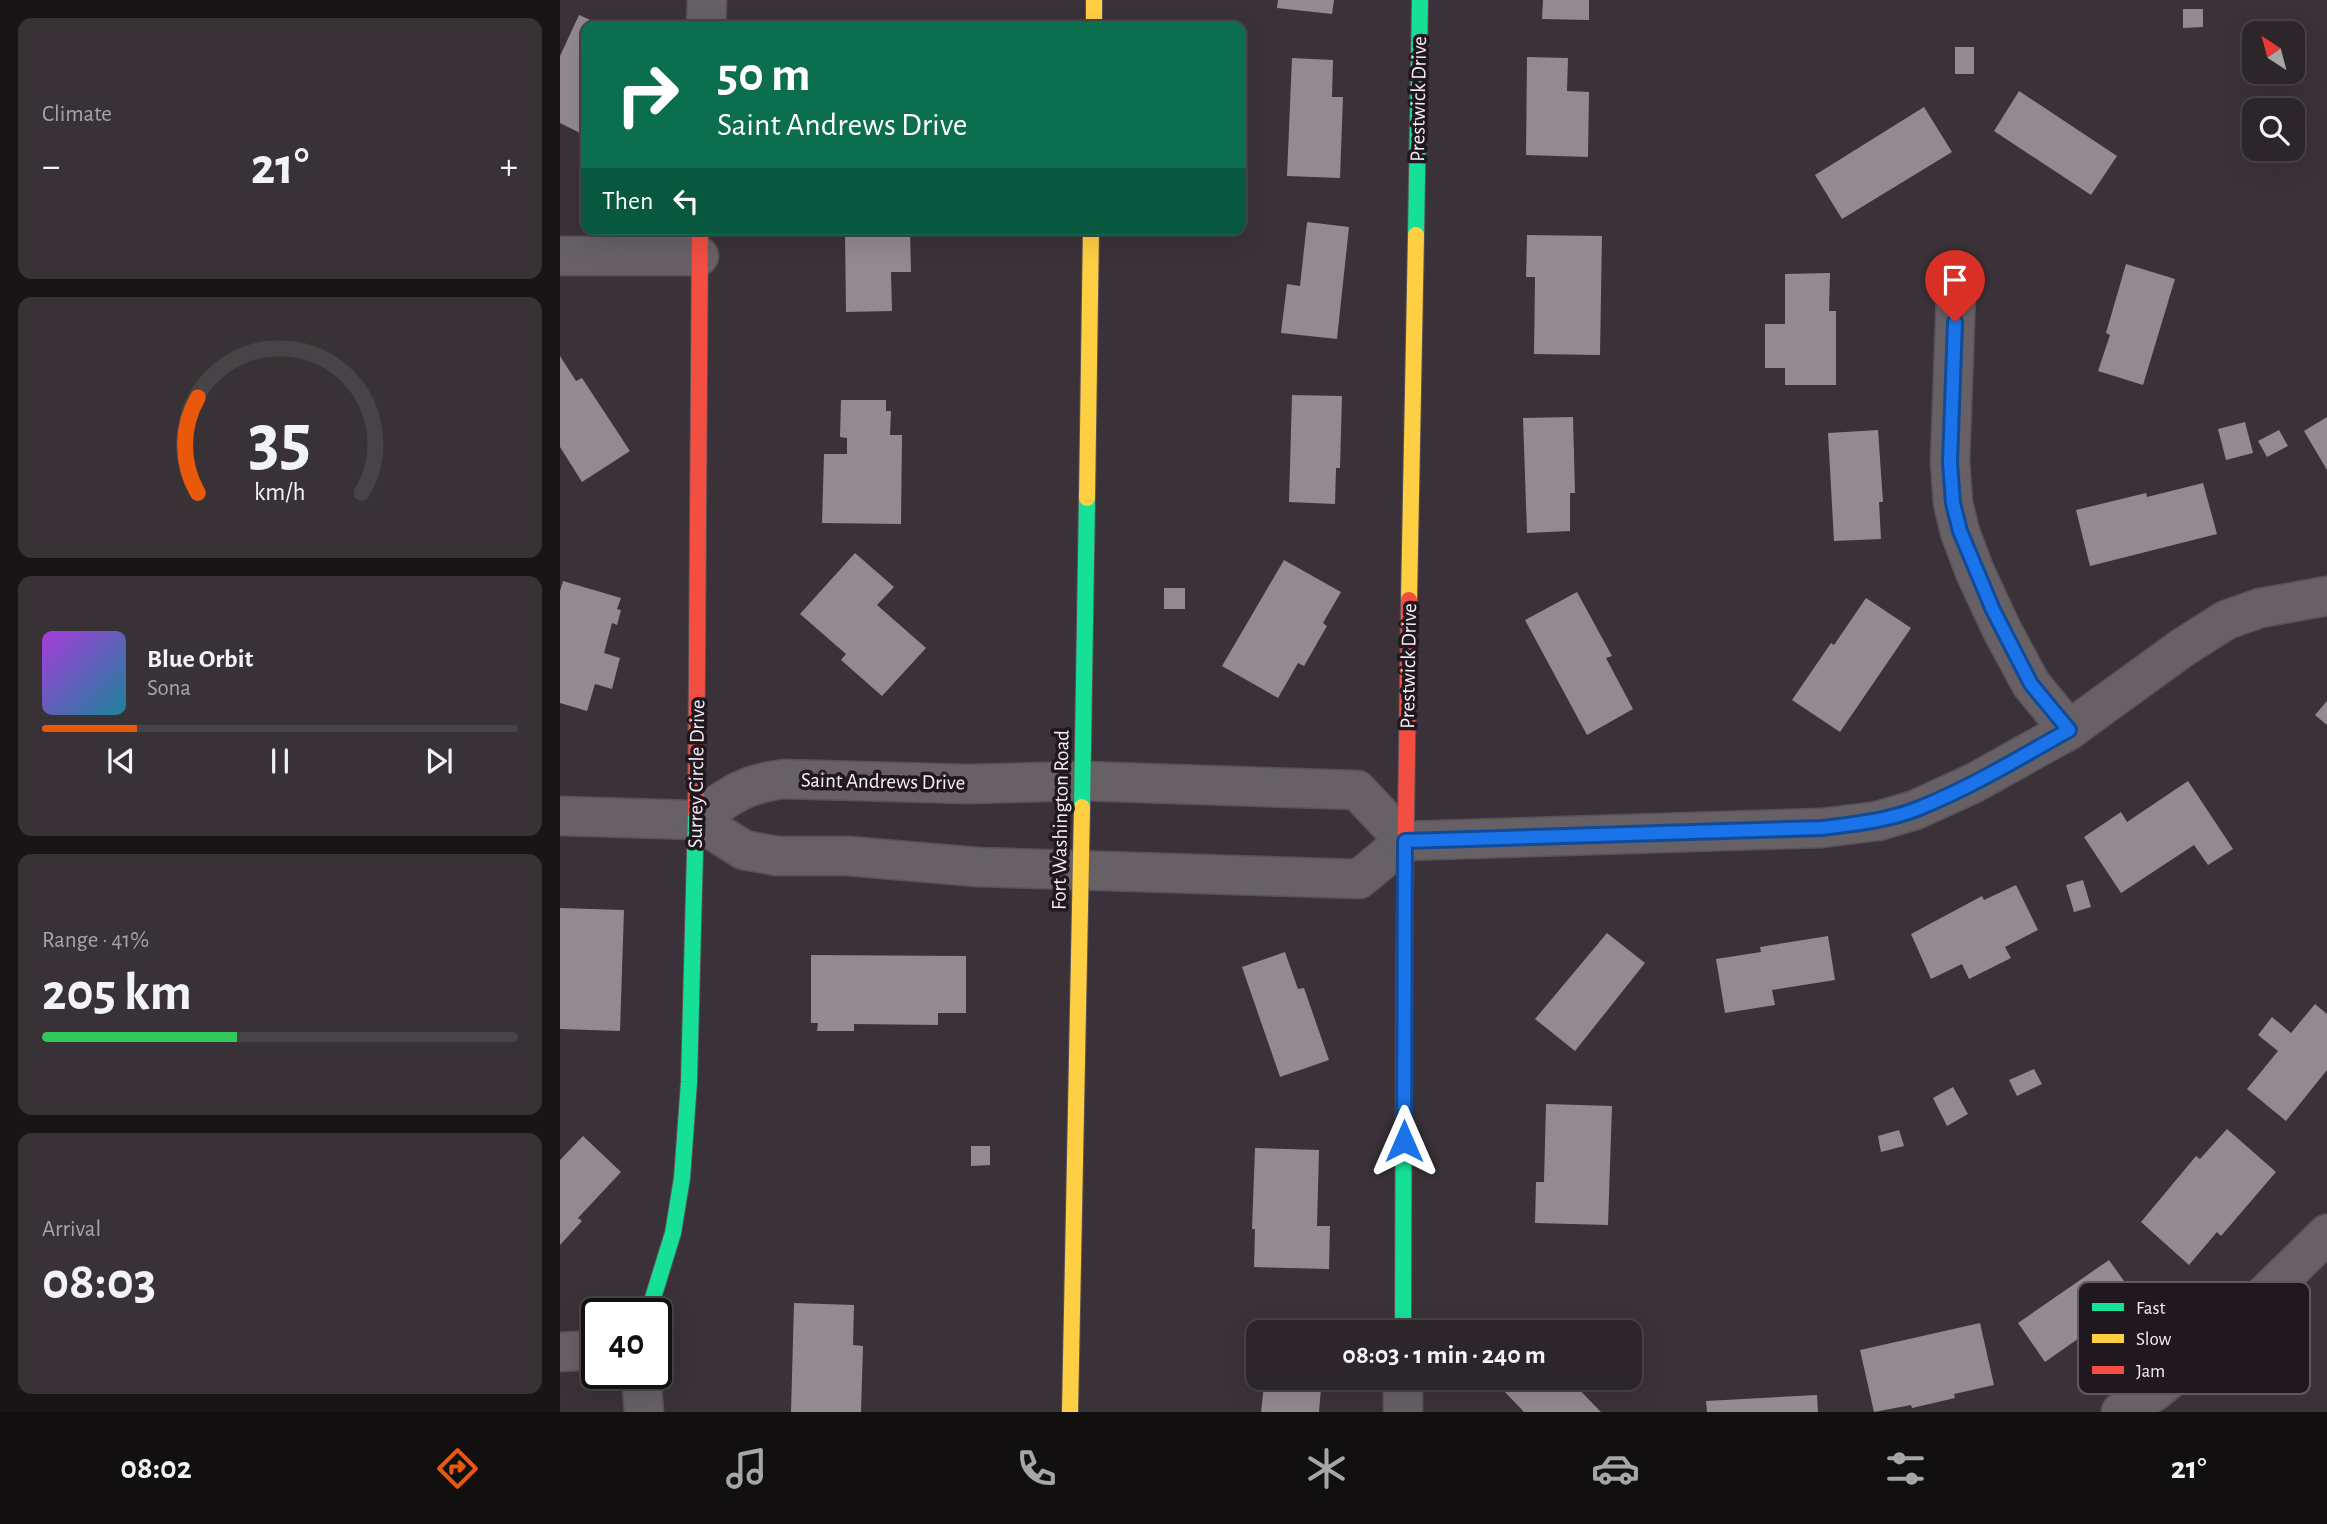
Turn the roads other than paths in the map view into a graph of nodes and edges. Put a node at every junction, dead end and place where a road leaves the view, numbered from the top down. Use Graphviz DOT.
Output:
graph roads {
  1 [pos="707,0"];
  2 [pos="1094,0"];
  3 [pos="1420,0"];
  4 [pos="706,21"];
  5 [pos="1094,21"];
  6 [pos="1091,235"];
  7 [pos="699,243"];
  8 [pos="560,256"];
  9 [pos="1956,294"];
  10 [pos="2327,596"];
  11 [pos="2069,730"];
  12 [pos="1082,781"];
  13 [pos="560,816"];
  14 [pos="696,820"];
  15 [pos="1405,841"];
  16 [pos="1081,869"];
  17 [pos="2327,1234"];
  18 [pos="2277,1282"];
  19 [pos="653,1298"];
  20 [pos="1403,1320"];
  21 [pos="581,1351"];
  22 [pos="560,1352"];
  23 [pos="642,1389"];
  24 [pos="1403,1390"];
  25 [pos="2150,1394"];
  26 [pos="644,1412"];
  27 [pos="1070,1412"];
  28 [pos="1403,1412"];
  29 [pos="2121,1412"];
  1 -- 4 [label="street"];
  2 -- 5 [label="street"];
  3 -- 15 [label="street, Prestwick Drive"];
  6 -- 12 [label="street, Fort Washington Road"];
  7 -- 8 [label="street"];
  7 -- 14 [label="street, Surrey Circle Drive"];
  9 -- 11 [label="street"];
  10 -- 11 [label="street"];
  11 -- 15 [label="street"];
  12 -- 14 [label="street, Saint Andrews Drive"];
  12 -- 15 [label="street, Saint Andrews Drive"];
  12 -- 16 [label="street, Fort Washington Road"];
  13 -- 14 [label="street"];
  14 -- 16 [label="street"];
  14 -- 19 [label="street, Surrey Circle Drive"];
  15 -- 16 [label="street"];
  15 -- 20 [label="street, Prestwick Drive"];
  16 -- 27 [label="street, Fort Washington Road"];
  17 -- 18 [label="street"];
  21 -- 22 [label="street"];
  23 -- 26 [label="street"];
  24 -- 28 [label="street"];
  25 -- 29 [label="street"];
}
